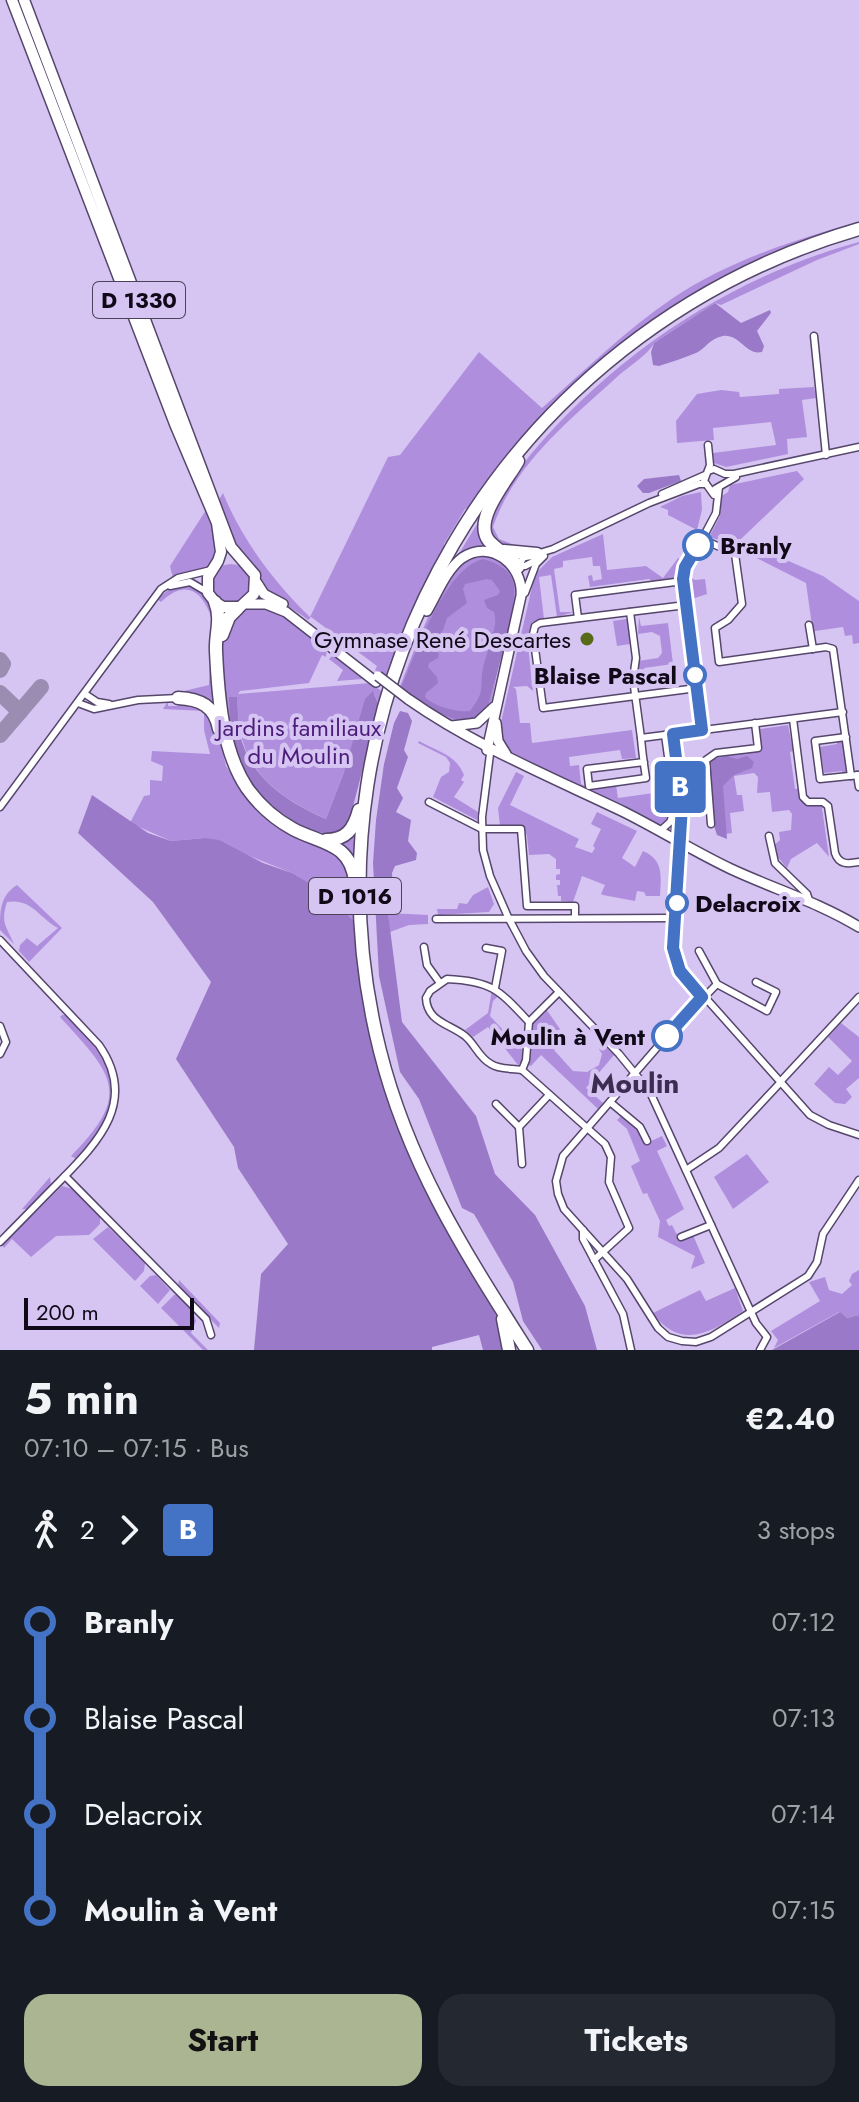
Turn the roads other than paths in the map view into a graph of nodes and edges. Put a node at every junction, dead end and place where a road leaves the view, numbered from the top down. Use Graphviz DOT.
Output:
graph roads {
  1 [pos="12,0"];
  2 [pos="24,0"];
  3 [pos="859,229"];
  4 [pos="859,237"];
  5 [pos="814,336"];
  6 [pos="708,445"];
  7 [pos="859,449"];
  8 [pos="826,455"];
  9 [pos="710,457"];
  10 [pos="518,461"];
  11 [pos="719,471"];
  12 [pos="751,471"];
  13 [pos="706,473"];
  14 [pos="715,486"];
  15 [pos="649,503"];
  16 [pos="702,539"];
  17 [pos="501,550"];
  18 [pos="538,556"];
  19 [pos="242,561"];
  20 [pos="214,567"];
  21 [pos="516,569"];
  22 [pos="683,581"];
  23 [pos="257,583"];
  24 [pos="525,593"];
  25 [pos="155,598"];
  26 [pos="212,598"];
  27 [pos="686,605"];
  28 [pos="243,606"];
  29 [pos="630,612"];
  30 [pos="578,618"];
  31 [pos="422,621"];
  32 [pos="809,625"];
  33 [pos="813,649"];
  34 [pos="219,670"];
  35 [pos="377,679"];
  36 [pos="697,688"];
  37 [pos="85,694"];
  38 [pos="635,696"];
  39 [pos="178,698"];
  40 [pos="497,700"];
  41 [pos="408,701"];
  42 [pos="78,703"];
  43 [pos="116,703"];
  44 [pos="843,712"];
  45 [pos="793,719"];
  46 [pos="496,723"];
  47 [pos="755,723"];
  48 [pos="445,724"];
  49 [pos="702,730"];
  50 [pos="669,734"];
  51 [pos="846,737"];
  52 [pos="641,738"];
  53 [pos="376,741"];
  54 [pos="489,750"];
  55 [pos="511,759"];
  56 [pos="644,762"];
  57 [pos="853,776"];
  58 [pos="243,781"];
  59 [pos="859,787"];
  60 [pos="429,802"];
  61 [pos="678,806"];
  62 [pos="0,807"];
  63 [pos="711,824"];
  64 [pos="482,829"];
  65 [pos="660,831"];
  66 [pos="769,836"];
  67 [pos="318,839"];
  68 [pos="679,842"];
  69 [pos="859,862"];
  70 [pos="789,878"];
  71 [pos="783,890"];
  72 [pos="809,900"];
  73 [pos="508,917"];
  74 [pos="575,917"];
  75 [pos="675,918"];
  76 [pos="436,919"];
  77 [pos="859,927"];
  78 [pos="0,940"];
  79 [pos="424,947"];
  80 [pos="486,948"];
  81 [pos="699,951"];
  82 [pos="366,970"];
  83 [pos="756,982"];
  84 [pos="440,983"];
  85 [pos="717,984"];
  86 [pos="495,988"];
  87 [pos="558,993"];
  88 [pos="702,997"];
  89 [pos="859,997"];
  90 [pos="529,1022"];
  91 [pos="0,1026"];
  92 [pos="0,1054"];
  93 [pos="522,1070"];
  94 [pos="635,1072"];
  95 [pos="780,1083"];
  96 [pos="549,1095"];
  97 [pos="610,1102"];
  98 [pos="496,1104"];
  99 [pos="519,1127"];
  100 [pos="587,1128"];
  101 [pos="859,1135"];
  102 [pos="647,1141"];
  103 [pos="522,1164"];
  104 [pos="686,1170"];
  105 [pos="65,1176"];
  106 [pos="859,1180"];
  107 [pos="711,1225"];
  108 [pos="583,1230"];
  109 [pos="681,1237"];
  110 [pos="0,1242"];
  111 [pos="605,1252"];
  112 [pos="594,1260"];
  113 [pos="488,1287"];
  114 [pos="751,1311"];
  115 [pos="211,1335"];
  116 [pos="509,1350"];
  117 [pos="527,1350"];
  118 [pos="536,1350"];
  119 [pos="631,1350"];
  120 [pos="760,1350"];
  1 -- 20 [label="main road, D 1330"];
  2 -- 19 [label="main road, D 1330"];
  3 -- 53 [label="highway, D 1016"];
  4 -- 10 [label="highway, D 1016"];
  5 -- 8 [label="street"];
  6 -- 9 [label="street"];
  7 -- 8 [label="street"];
  8 -- 12 [label="street"];
  9 -- 11 [label="street"];
  9 -- 13 [label="street"];
  10 -- 17 [label="highway"];
  10 -- 31 [label="highway, D 1016"];
  11 -- 12 [label="street"];
  11 -- 13 [label="street"];
  11 -- 14 [label="street"];
  12 -- 14 [label="street"];
  13 -- 14 [label="street"];
  13 -- 15 [label="street"];
  14 -- 15 [label="street"];
  14 -- 16 [label="street"];
  15 -- 18 [label="street"];
  16 -- 22 [label="street"];
  16 -- 33 [label="street"];
  17 -- 18 [label="highway"];
  17 -- 21 [label="highway"];
  18 -- 21 [label="street"];
  18 -- 24 [label="street"];
  19 -- 20 [label="main road"];
  19 -- 23 [label="main road"];
  20 -- 25 [label="street"];
  20 -- 26 [label="main road"];
  21 -- 24 [label="main road"];
  21 -- 31 [label="main road"];
  21 -- 40 [label="main road"];
  22 -- 27 [label="street"];
  22 -- 30 [label="street"];
  23 -- 28 [label="main road"];
  23 -- 35 [label="main road"];
  24 -- 46 [label="main road"];
  25 -- 26 [label="street"];
  25 -- 37 [label="street"];
  26 -- 28 [label="main road"];
  26 -- 34 [label="highway, D 1016"];
  27 -- 29 [label="street"];
  27 -- 36 [label="street"];
  28 -- 34 [label="highway, D 1016"];
  28 -- 35 [label="main road"];
  29 -- 30 [label="street"];
  29 -- 38 [label="street"];
  30 -- 38 [label="street"];
  31 -- 118 [label="highway, D 1016"];
  32 -- 33 [label="street"];
  33 -- 44 [label="street"];
  34 -- 58 [label="highway, D 1016"];
  35 -- 41 [label="main road, bridge"];
  36 -- 38 [label="street"];
  36 -- 49 [label="street"];
  37 -- 42 [label="street"];
  37 -- 43 [label="street"];
  38 -- 52 [label="street"];
  39 -- 43 [label="street"];
  39 -- 58 [label="highway"];
  40 -- 48 [label="main road"];
  40 -- 54 [label="main road"];
  41 -- 48 [label="main road"];
  41 -- 54 [label="main road"];
  42 -- 43 [label="street"];
  42 -- 62 [label="street"];
  44 -- 45 [label="street"];
  44 -- 51 [label="street"];
  45 -- 47 [label="street"];
  45 -- 69 [label="street"];
  46 -- 54 [label="main road"];
  46 -- 55 [label="main road"];
  47 -- 49 [label="street"];
  47 -- 63 [label="street"];
  48 -- 54 [label="main road"];
  49 -- 50 [label="street"];
  50 -- 52 [label="street"];
  50 -- 61 [label="street"];
  51 -- 57 [label="street"];
  51 -- 57 [label="street"];
  52 -- 56 [label="street"];
  53 -- 67 [label="highway, D 1016"];
  53 -- 82 [label="highway, D 1016"];
  54 -- 55 [label="main road"];
  54 -- 64 [label="street"];
  54 -- 68 [label="main road"];
  55 -- 65 [label="main road"];
  56 -- 56 [label="street"];
  57 -- 59 [label="street"];
  58 -- 67 [label="highway, D 1016"];
  60 -- 64 [label="street"];
  61 -- 65 [label="street"];
  61 -- 68 [label="street"];
  64 -- 73 [label="street"];
  64 -- 74 [label="street"];
  65 -- 68 [label="main road"];
  66 -- 70 [label="street"];
  67 -- 82 [label="highway, D 1016"];
  68 -- 71 [label="main road"];
  68 -- 75 [label="street"];
  70 -- 71 [label="street"];
  70 -- 72 [label="street"];
  71 -- 72 [label="main road"];
  72 -- 77 [label="main road"];
  73 -- 74 [label="street"];
  73 -- 76 [label="street"];
  73 -- 87 [label="street"];
  74 -- 75 [label="street"];
  75 -- 88 [label="street"];
  78 -- 105 [label="street"];
  79 -- 84 [label="street"];
  80 -- 86 [label="street"];
  81 -- 85 [label="street"];
  82 -- 113 [label="highway, D 1016"];
  83 -- 85 [label="street"];
  84 -- 86 [label="street"];
  84 -- 93 [label="street"];
  85 -- 88 [label="street"];
  86 -- 90 [label="street"];
  87 -- 90 [label="street"];
  87 -- 94 [label="street"];
  88 -- 94 [label="street"];
  88 -- 95 [label="street"];
  89 -- 95 [label="street"];
  90 -- 93 [label="street"];
  91 -- 92 [label="street"];
  93 -- 96 [label="street"];
  94 -- 97 [label="street"];
  94 -- 104 [label="street"];
  95 -- 101 [label="street"];
  95 -- 104 [label="street"];
  96 -- 99 [label="street"];
  96 -- 100 [label="street"];
  97 -- 100 [label="street"];
  97 -- 102 [label="street"];
  98 -- 99 [label="street"];
  99 -- 103 [label="street"];
  100 -- 108 [label="street"];
  100 -- 111 [label="street"];
  104 -- 107 [label="street"];
  105 -- 110 [label="street"];
  105 -- 115 [label="street"];
  106 -- 114 [label="street"];
  107 -- 109 [label="street"];
  107 -- 114 [label="street"];
  108 -- 111 [label="street"];
  108 -- 112 [label="street"];
  111 -- 112 [label="street"];
  111 -- 114 [label="street"];
  112 -- 119 [label="street"];
  113 -- 116 [label="highway"];
  113 -- 117 [label="highway, D 1016"];
  114 -- 120 [label="street"];
}
